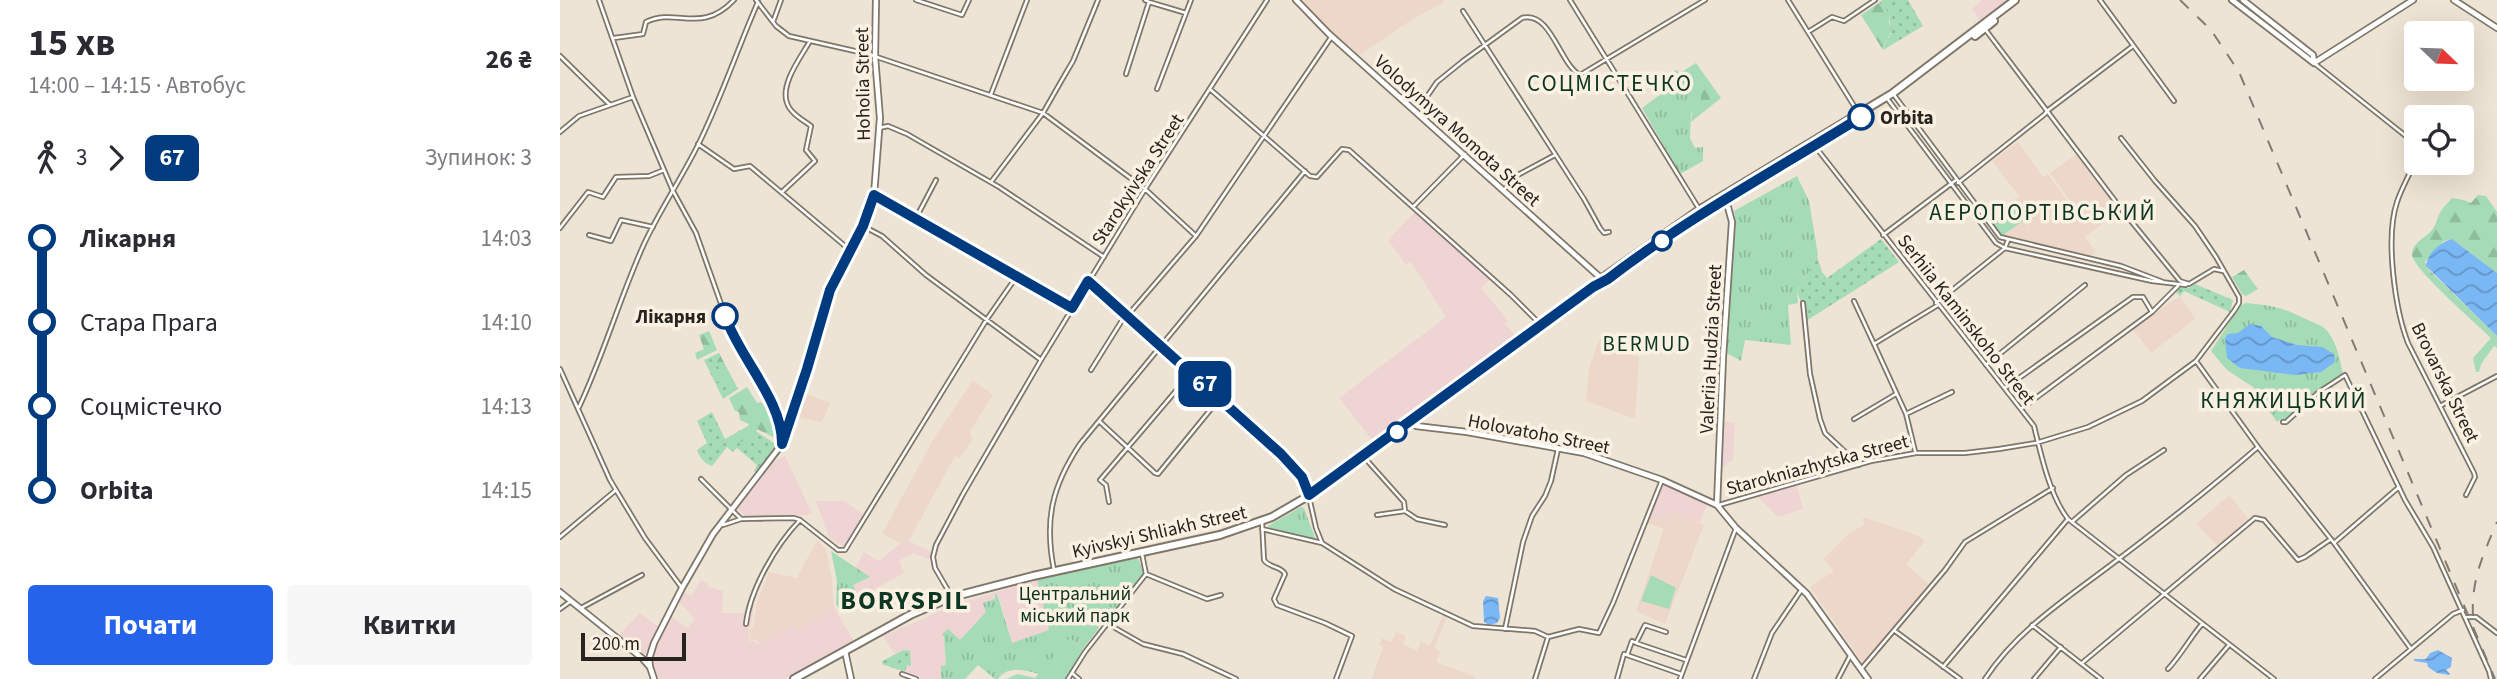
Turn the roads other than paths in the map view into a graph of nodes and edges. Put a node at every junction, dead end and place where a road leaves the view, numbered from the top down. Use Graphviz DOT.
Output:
graph roads {
  1 [pos="599,0"];
  2 [pos="734,0"];
  3 [pos="781,0"];
  4 [pos="876,0"];
  5 [pos="916,0"];
  6 [pos="969,0"];
  7 [pos="1027,0"];
  8 [pos="1098,0"];
  9 [pos="1144,0"];
  10 [pos="1191,0"];
  11 [pos="1267,0"];
  12 [pos="1296,0"];
  13 [pos="1570,0"];
  14 [pos="1706,0"];
  15 [pos="1788,0"];
  16 [pos="1875,0"];
  17 [pos="2015,0"];
  18 [pos="2021,0"];
  19 [pos="2100,0"];
  20 [pos="2232,0"];
  21 [pos="2243,0"];
  22 [pos="2413,0"];
  23 [pos="2454,0"];
  24 [pos="757,1"];
  25 [pos="1149,2"];
  26 [pos="1463,11"];
  27 [pos="1186,13"];
  28 [pos="773,22"];
  29 [pos="1983,27"];
  30 [pos="2497,28"];
  31 [pos="1808,32"];
  32 [pos="1332,36"];
  33 [pos="614,38"];
  34 [pos="810,41"];
  35 [pos="1483,45"];
  36 [pos="2133,46"];
  37 [pos="560,56"];
  38 [pos="875,57"];
  39 [pos="1607,60"];
  40 [pos="2314,63"];
  41 [pos="1126,74"];
  42 [pos="1157,89"];
  43 [pos="1211,90"];
  44 [pos="991,94"];
  45 [pos="1428,95"];
  46 [pos="1890,96"];
  47 [pos="633,97"];
  48 [pos="2174,101"];
  49 [pos="610,105"];
  50 [pos="2047,111"];
  51 [pos="1043,113"];
  52 [pos="1860,116"];
  53 [pos="879,128"];
  54 [pos="560,132"];
  55 [pos="2404,135"];
  56 [pos="1264,136"];
  57 [pos="2121,138"];
  58 [pos="698,144"];
  59 [pos="1814,144"];
  60 [pos="1465,154"];
  61 [pos="1555,155"];
  62 [pos="664,170"];
  63 [pos="1305,172"];
  64 [pos="2409,175"];
  65 [pos="936,180"];
  66 [pos="991,182"];
  67 [pos="1957,182"];
  68 [pos="1951,184"];
  69 [pos="1145,189"];
  70 [pos="1503,190"];
  71 [pos="673,191"];
  72 [pos="782,193"];
  73 [pos="874,195"];
  74 [pos="1726,197"];
  75 [pos="1413,207"];
  76 [pos="1700,211"];
  77 [pos="916,218"];
  78 [pos="863,226"];
  79 [pos="653,227"];
  80 [pos="560,228"];
  81 [pos="1609,232"];
  82 [pos="589,235"];
  83 [pos="1883,235"];
  84 [pos="1196,236"];
  85 [pos="2008,240"];
  86 [pos="2005,248"];
  87 [pos="852,249"];
  88 [pos="1104,257"];
  89 [pos="2223,271"];
  90 [pos="1017,276"];
  91 [pos="1603,280"];
  92 [pos="1088,281"];
  93 [pos="2169,284"];
  94 [pos="2085,285"];
  95 [pos="2179,285"];
  96 [pos="2186,285"];
  97 [pos="1854,301"];
  98 [pos="1803,303"];
  99 [pos="1937,304"];
  100 [pos="1072,308"];
  101 [pos="2152,312"];
  102 [pos="1127,314"];
  103 [pos="987,318"];
  104 [pos="1541,326"];
  105 [pos="1874,344"];
  106 [pos="1161,345"];
  107 [pos="1041,360"];
  108 [pos="2196,361"];
  109 [pos="1986,365"];
  110 [pos="560,369"];
  111 [pos="1091,370"];
  112 [pos="1192,372"];
  113 [pos="2497,376"];
  114 [pos="2006,388"];
  115 [pos="1952,392"];
  116 [pos="1896,394"];
  117 [pos="1220,398"];
  118 [pos="579,407"];
  119 [pos="2440,407"];
  120 [pos="2021,409"];
  121 [pos="1906,414"];
  122 [pos="1854,418"];
  123 [pos="1099,421"];
  124 [pos="1411,422"];
  125 [pos="2283,422"];
  126 [pos="2036,443"];
  127 [pos="782,444"];
  128 [pos="2258,447"];
  129 [pos="1127,449"];
  130 [pos="1558,449"];
  131 [pos="2164,450"];
  132 [pos="1916,453"];
  133 [pos="1363,456"];
  134 [pos="1859,465"];
  135 [pos="701,479"];
  136 [pos="1662,480"];
  137 [pos="2399,487"];
  138 [pos="2053,488"];
  139 [pos="616,490"];
  140 [pos="1309,495"];
  141 [pos="2466,495"];
  142 [pos="1109,502"];
  143 [pos="1717,505"];
  144 [pos="732,509"];
  145 [pos="1405,511"];
  146 [pos="1377,515"];
  147 [pos="741,519"];
  148 [pos="800,520"];
  149 [pos="2070,521"];
  150 [pos="1445,525"];
  151 [pos="719,526"];
  152 [pos="1262,526"];
  153 [pos="1736,528"];
  154 [pos="560,537"];
  155 [pos="2331,539"];
  156 [pos="1322,543"];
  157 [pos="2334,543"];
  158 [pos="1143,552"];
  159 [pos="2118,559"];
  160 [pos="1055,571"];
  161 [pos="1146,574"];
  162 [pos="642,575"];
  163 [pos="682,588"];
  164 [pos="1802,589"];
  165 [pos="560,592"];
  166 [pos="2164,593"];
  167 [pos="1221,595"];
  168 [pos="952,597"];
  169 [pos="571,601"];
  170 [pos="581,608"];
  171 [pos="560,609"];
  172 [pos="2463,610"];
  173 [pos="2466,617"];
  174 [pos="746,624"];
  175 [pos="1107,624"];
  176 [pos="2202,624"];
  177 [pos="2032,625"];
  178 [pos="1506,629"];
  179 [pos="1895,630"];
  180 [pos="1666,632"];
  181 [pos="2497,633"];
  182 [pos="1548,637"];
  183 [pos="1636,643"];
  184 [pos="2229,645"];
  185 [pos="2062,647"];
  186 [pos="2411,649"];
  187 [pos="845,651"];
  188 [pos="1627,655"];
  189 [pos="1850,656"];
  190 [pos="1687,660"];
  191 [pos="2082,663"];
  192 [pos="650,667"];
  193 [pos="1943,667"];
  194 [pos="2168,669"];
  195 [pos="1860,671"];
  196 [pos="1072,673"];
  197 [pos="902,674"];
  198 [pos="1681,677"];
  199 [pos="654,679"];
  200 [pos="794,679"];
  201 [pos="851,679"];
  202 [pos="916,679"];
  203 [pos="1068,679"];
  204 [pos="1080,679"];
  205 [pos="1236,679"];
  206 [pos="1336,679"];
  207 [pos="1535,679"];
  208 [pos="1617,679"];
  209 [pos="1754,679"];
  210 [pos="1838,679"];
  211 [pos="1868,679"];
  212 [pos="1960,679"];
  213 [pos="1986,679"];
  214 [pos="2034,679"];
  215 [pos="2101,679"];
  216 [pos="2200,679"];
  217 [pos="2274,679"];
  218 [pos="2375,679"];
  219 [pos="2491,679"];
  1 -- 33 [label="street"];
  2 -- 33 [label="street"];
  3 -- 28 [label="street"];
  4 -- 38 [label="street, Hoholia Street"];
  5 -- 6 [label="street"];
  7 -- 44 [label="street"];
  8 -- 51 [label="street"];
  9 -- 25 [label="street"];
  10 -- 27 [label="street"];
  11 -- 43 [label="street, Starokyivska Street"];
  12 -- 32 [label="street, Volodymyra Momota Street"];
  13 -- 39 [label="street"];
  14 -- 39 [label="street"];
  15 -- 31 [label="street"];
  16 -- 31 [label="street"];
  17 -- 29 [label="highway, Kyivskyi Shliakh Street"];
  18 -- 29 [label="highway, Kyivskyi Shliakh Street"];
  19 -- 36 [label="street"];
  20 -- 40 [label="street"];
  21 -- 40 [label="street"];
  22 -- 40 [label="street"];
  23 -- 30 [label="street"];
  24 -- 28 [label="street"];
  24 -- 58 [label="street"];
  25 -- 27 [label="street"];
  25 -- 41 [label="street"];
  26 -- 35 [label="street"];
  27 -- 42 [label="street"];
  28 -- 34 [label="street"];
  29 -- 46 [label="highway, Kyivskyi Shliakh Street"];
  29 -- 50 [label="street"];
  31 -- 52 [label="street"];
  32 -- 56 [label="street"];
  32 -- 60 [label="street, Volodymyra Momota Street"];
  33 -- 47 [label="street"];
  34 -- 38 [label="street"];
  34 -- 72 [label="street"];
  35 -- 39 [label="street"];
  35 -- 45 [label="street"];
  35 -- 61 [label="street"];
  36 -- 48 [label="street"];
  36 -- 50 [label="street"];
  37 -- 49 [label="street"];
  38 -- 44 [label="street"];
  38 -- 53 [label="street, Hoholia Street"];
  39 -- 76 [label="street"];
  40 -- 55 [label="street"];
  43 -- 56 [label="street"];
  43 -- 69 [label="street, Starokyivska Street"];
  44 -- 51 [label="street"];
  46 -- 52 [label="highway, Kyivskyi Shliakh Street"];
  46 -- 67 [label="street"];
  46 -- 68 [label="street"];
  47 -- 49 [label="street"];
  47 -- 62 [label="street"];
  49 -- 54 [label="street"];
  50 -- 67 [label="street"];
  50 -- 96 [label="street"];
  51 -- 66 [label="street"];
  51 -- 69 [label="street"];
  52 -- 59 [label="highway, Kyivskyi Shliakh Street"];
  53 -- 66 [label="street"];
  53 -- 73 [label="street, Hoholia Street"];
  56 -- 63 [label="street"];
  56 -- 84 [label="street"];
  57 -- 89 [label="street"];
  58 -- 71 [label="street"];
  58 -- 72 [label="street"];
  59 -- 74 [label="highway, Kyivskyi Shliakh Street"];
  59 -- 83 [label="street, Serhiia Kaminskoho Street"];
  60 -- 70 [label="street, Volodymyra Momota Street"];
  60 -- 75 [label="street"];
  61 -- 70 [label="street"];
  61 -- 81 [label="street"];
  62 -- 71 [label="street"];
  62 -- 80 [label="street"];
  63 -- 75 [label="street"];
  63 -- 106 [label="street"];
  64 -- 119 [label="street, Brovarska Street"];
  65 -- 77 [label="street"];
  66 -- 88 [label="street"];
  67 -- 68 [label="street"];
  67 -- 85 [label="street"];
  68 -- 83 [label="street"];
  68 -- 86 [label="street"];
  69 -- 84 [label="street"];
  69 -- 88 [label="street, Starokyivska Street"];
  70 -- 91 [label="street, Volodymyra Momota Street"];
  71 -- 79 [label="street"];
  71 -- 127 [label="street"];
  72 -- 87 [label="street"];
  73 -- 77 [label="street"];
  73 -- 78 [label="street, Hoholia Street"];
  74 -- 76 [label="highway, Kyivskyi Shliakh Street"];
  74 -- 143 [label="street, Valeriia Hudzia Street"];
  75 -- 104 [label="street"];
  76 -- 91 [label="highway, Kyivskyi Shliakh Street"];
  77 -- 90 [label="street"];
  78 -- 87 [label="street, Hoholia Street"];
  78 -- 103 [label="street"];
  79 -- 82 [label="street"];
  79 -- 118 [label="street"];
  83 -- 99 [label="street, Serhiia Kaminskoho Street"];
  84 -- 102 [label="street"];
  85 -- 86 [label="street"];
  85 -- 93 [label="street"];
  86 -- 93 [label="street"];
  86 -- 99 [label="street"];
  87 -- 127 [label="street, Hoholia Street"];
  88 -- 92 [label="street, Starokyivska Street"];
  89 -- 96 [label="street"];
  89 -- 108 [label="street, Starokniazhytska Street"];
  90 -- 100 [label="street"];
  90 -- 103 [label="street"];
  91 -- 104 [label="highway, Kyivskyi Shliakh Street"];
  92 -- 100 [label="street, Starokyivska Street"];
  92 -- 102 [label="street"];
  93 -- 95 [label="street"];
  94 -- 109 [label="street"];
  95 -- 96 [label="street"];
  95 -- 101 [label="street"];
  97 -- 105 [label="street"];
  98 -- 134 [label="street"];
  99 -- 105 [label="street"];
  99 -- 109 [label="street, Serhiia Kaminskoho Street"];
  100 -- 107 [label="street, Starokyivska Street"];
  101 -- 114 [label="street"];
  101 -- 120 [label="street"];
  102 -- 106 [label="street"];
  102 -- 111 [label="street"];
  103 -- 107 [label="street"];
  103 -- 148 [label="street"];
  104 -- 124 [label="highway, Kyivskyi Shliakh Street"];
  105 -- 116 [label="street"];
  106 -- 112 [label="street"];
  106 -- 123 [label="street"];
  107 -- 168 [label="street, Starokyivska Street"];
  108 -- 126 [label="street, Starokniazhytska Street"];
  108 -- 128 [label="street"];
  109 -- 114 [label="street, Serhiia Kaminskoho Street"];
  110 -- 118 [label="street"];
  112 -- 117 [label="street"];
  112 -- 129 [label="street"];
  113 -- 119 [label="street"];
  114 -- 120 [label="street, Serhiia Kaminskoho Street"];
  115 -- 121 [label="street"];
  116 -- 121 [label="street"];
  116 -- 122 [label="street"];
  117 -- 129 [label="street"];
  117 -- 140 [label="street"];
  118 -- 139 [label="street"];
  119 -- 141 [label="street, Brovarska Street"];
  120 -- 126 [label="street, Serhiia Kaminskoho Street"];
  121 -- 132 [label="street"];
  123 -- 129 [label="street"];
  123 -- 160 [label="street"];
  124 -- 130 [label="street, Holovatoho Street"];
  124 -- 133 [label="highway, Kyivskyi Shliakh Street"];
  125 -- 137 [label="street"];
  126 -- 132 [label="street, Starokniazhytska Street"];
  126 -- 138 [label="street, Serhiia Kaminskoho Street"];
  127 -- 144 [label="street, Hoholia Street"];
  128 -- 155 [label="street"];
  128 -- 159 [label="street"];
  129 -- 142 [label="street"];
  130 -- 136 [label="street, Holovatoho Street"];
  130 -- 178 [label="street"];
  131 -- 149 [label="street"];
  132 -- 134 [label="street, Starokniazhytska Street"];
  133 -- 140 [label="highway, Kyivskyi Shliakh Street"];
  133 -- 145 [label="street"];
  134 -- 143 [label="street, Starokniazhytska Street"];
  135 -- 144 [label="street"];
  136 -- 143 [label="street, Holovatoho Street"];
  136 -- 182 [label="street"];
  137 -- 157 [label="street"];
  137 -- 172 [label="street"];
  138 -- 149 [label="street, Serhiia Kaminskoho Street"];
  138 -- 179 [label="street"];
  139 -- 154 [label="street"];
  139 -- 163 [label="street"];
  140 -- 152 [label="highway, Kyivskyi Shliakh Street"];
  140 -- 156 [label="street"];
  143 -- 153 [label="street, Holovatoho Street"];
  144 -- 147 [label="street"];
  144 -- 151 [label="street, Hoholia Street"];
  145 -- 146 [label="street"];
  145 -- 150 [label="street"];
  147 -- 148 [label="street"];
  147 -- 151 [label="street"];
  148 -- 174 [label="street"];
  149 -- 159 [label="street, Serhiia Kaminskoho Street"];
  149 -- 193 [label="street"];
  151 -- 163 [label="street, Hoholia Street"];
  152 -- 156 [label="street"];
  152 -- 158 [label="highway, Kyivskyi Shliakh Street"];
  152 -- 206 [label="street"];
  153 -- 164 [label="street, Holovatoho Street"];
  153 -- 190 [label="street"];
  155 -- 157 [label="street"];
  155 -- 166 [label="street"];
  156 -- 178 [label="street"];
  157 -- 186 [label="street"];
  158 -- 160 [label="highway, Kyivskyi Shliakh Street"];
  158 -- 161 [label="street"];
  159 -- 166 [label="street, Serhiia Kaminskoho Street"];
  159 -- 177 [label="street"];
  160 -- 168 [label="highway, Kyivskyi Shliakh Street"];
  161 -- 167 [label="street"];
  161 -- 175 [label="street"];
  162 -- 170 [label="street"];
  163 -- 192 [label="street, Hoholia Street"];
  164 -- 189 [label="street, Holovatoho Street"];
  164 -- 209 [label="street"];
  165 -- 169 [label="street"];
  166 -- 176 [label="street, Serhiia Kaminskoho Street"];
  166 -- 191 [label="street"];
  168 -- 187 [label="highway, Kyivskyi Shliakh Street"];
  169 -- 170 [label="street"];
  169 -- 171 [label="street"];
  170 -- 192 [label="street"];
  172 -- 173 [label="street"];
  172 -- 186 [label="street"];
  173 -- 181 [label="street"];
  173 -- 219 [label="street"];
  175 -- 196 [label="street"];
  175 -- 205 [label="street"];
  176 -- 184 [label="street, Serhiia Kaminskoho Street"];
  176 -- 194 [label="street"];
  177 -- 185 [label="street"];
  177 -- 213 [label="street"];
  178 -- 182 [label="street"];
  179 -- 193 [label="street"];
  179 -- 195 [label="street"];
  180 -- 183 [label="street"];
  182 -- 207 [label="street"];
  183 -- 188 [label="street"];
  183 -- 190 [label="street"];
  184 -- 216 [label="street"];
  184 -- 217 [label="street, Serhiia Kaminskoho Street"];
  185 -- 191 [label="street"];
  185 -- 214 [label="street"];
  186 -- 218 [label="street"];
  187 -- 200 [label="highway, Kyivskyi Shliakh Street"];
  187 -- 201 [label="street"];
  188 -- 198 [label="street"];
  188 -- 208 [label="street"];
  189 -- 195 [label="street, Holovatoho Street"];
  189 -- 210 [label="street"];
  190 -- 198 [label="street"];
  191 -- 215 [label="street"];
  192 -- 199 [label="street"];
  193 -- 212 [label="street"];
  195 -- 211 [label="street, Holovatoho Street"];
  196 -- 203 [label="street"];
  196 -- 204 [label="street"];
  197 -- 202 [label="street"];
}
